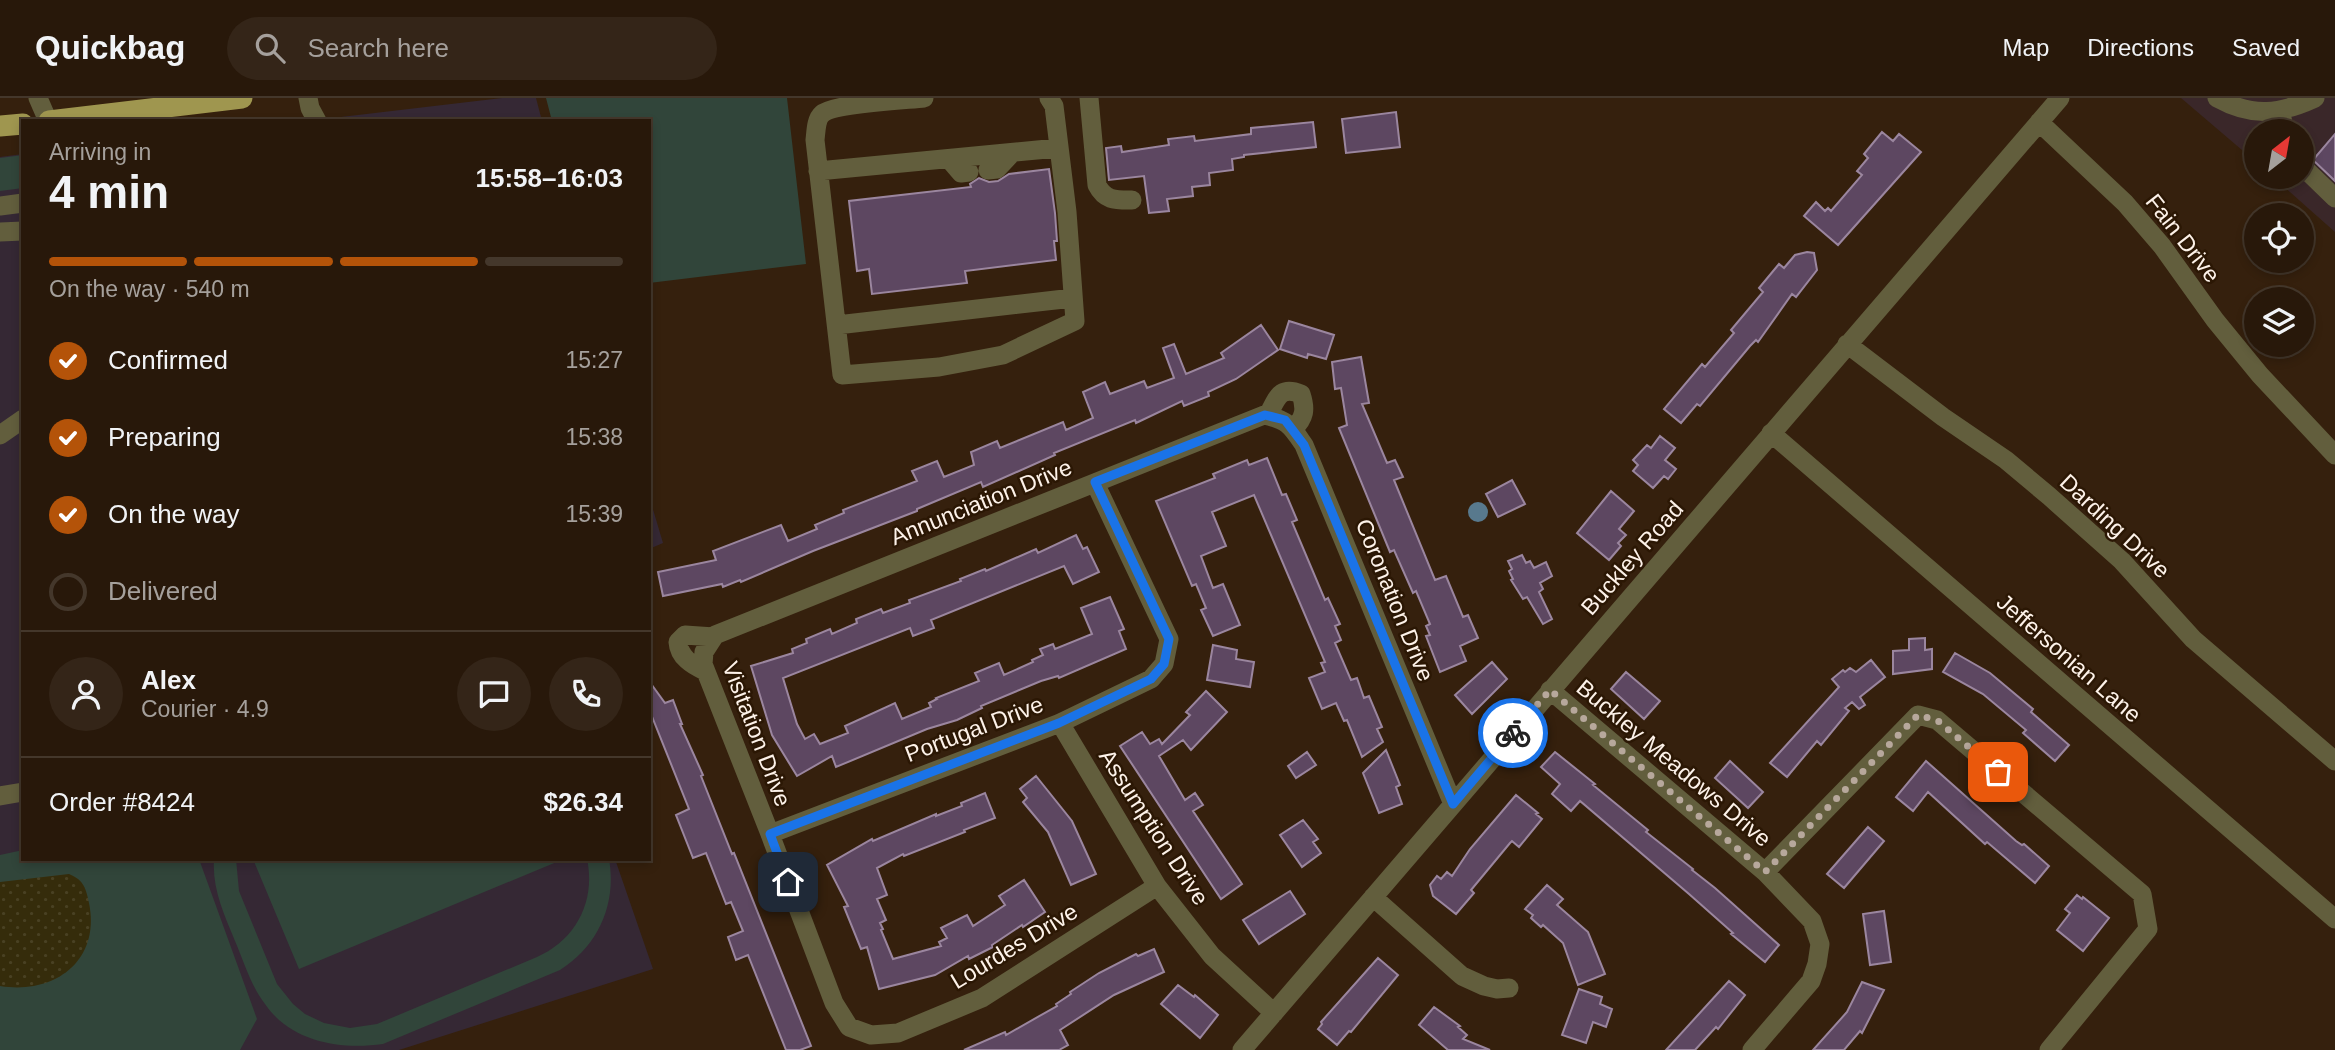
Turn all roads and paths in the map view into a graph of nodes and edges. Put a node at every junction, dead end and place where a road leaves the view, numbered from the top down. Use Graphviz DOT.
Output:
graph roads {
  1 [pos="38,98"];
  2 [pos="242,98"];
  3 [pos="924,98"];
  4 [pos="1049,98"];
  5 [pos="1089,98"];
  6 [pos="2060,98"];
  7 [pos="2217,98"];
  8 [pos="2315,98"];
  9 [pos="2280,110"];
  10 [pos="47,119"];
  11 [pos="65,119"];
  12 [pos="2283,119"];
  13 [pos="2039,122"];
  14 [pos="21,124"];
  15 [pos="0,127"];
  16 [pos="1058,148"];
  17 [pos="1012,153"];
  18 [pos="948,159"];
  19 [pos="818,171"];
  20 [pos="2314,178"];
  21 [pos="2335,198"];
  22 [pos="1132,200"];
  23 [pos="21,204"];
  24 [pos="0,206"];
  25 [pos="21,231"];
  26 [pos="0,232"];
  27 [pos="1073,298"];
  28 [pos="837,325"];
  29 [pos="1847,344"];
  30 [pos="21,420"];
  31 [pos="1282,421"];
  32 [pos="1771,433"];
  33 [pos="0,435"];
  34 [pos="2335,455"];
  35 [pos="1095,482"];
  36 [pos="707,653"];
  37 [pos="1550,690"];
  38 [pos="1059,723"];
  39 [pos="2335,761"];
  40 [pos="21,792"];
  41 [pos="0,796"];
  42 [pos="1453,804"];
  43 [pos="770,834"];
  44 [pos="1765,872"];
  45 [pos="1157,886"];
  46 [pos="1373,897"];
  47 [pos="2335,919"];
  48 [pos="1509,988"];
  49 [pos="1273,1013"];
  50 [pos="849,1027"];
  51 [pos="1242,1050"];
  52 [pos="1752,1050"];
  53 [pos="2049,1050"];
  1 -- 10 [label="street"];
  2 -- 11 [label="main road"];
  3 -- 19 [label="street"];
  4 -- 16 [label="street"];
  5 -- 22 [label="street"];
  6 -- 13 [label="street, Buckley Road"];
  7 -- 9 [label="street"];
  8 -- 9 [label="street"];
  9 -- 12 [label="street"];
  13 -- 29 [label="street, Buckley Road"];
  13 -- 34 [label="street, Fain Drive"];
  14 -- 15 [label="main road"];
  16 -- 17 [label="street"];
  16 -- 27 [label="street"];
  17 -- 18 [label="street"];
  17 -- 18 [label="street"];
  18 -- 19 [label="street"];
  19 -- 28 [label="street"];
  20 -- 21 [label="street"];
  23 -- 24 [label="street"];
  25 -- 26 [label="street"];
  27 -- 28 [label="street"];
  27 -- 28 [label="street"];
  29 -- 32 [label="street, Buckley Road"];
  29 -- 39 [label="street, Darding Drive"];
  30 -- 33 [label="street"];
  31 -- 35 [label="street, Annunciation Drive"];
  31 -- 42 [label="street, Coronation Drive"];
  32 -- 37 [label="street, Buckley Road"];
  32 -- 47 [label="street, Jeffersonian Lane"];
  35 -- 36 [label="street, Annunciation Drive"];
  35 -- 38 [label="street, Portugal Drive"];
  36 -- 43 [label="street, Visitation Drive"];
  37 -- 42 [label="street, Buckley Road"];
  37 -- 44 [label="street, Buckley Meadows Drive"];
  38 -- 43 [label="street, Portugal Drive"];
  38 -- 45 [label="street, Assumption Drive"];
  40 -- 41 [label="street"];
  42 -- 46 [label="street, Buckley Road"];
  43 -- 50 [label="street, Visitation Drive"];
  44 -- 52 [label="street, Buckley Meadows Drive"];
  44 -- 53 [label="street, Buckley Meadows Drive"];
  45 -- 49 [label="street, Assumption Drive"];
  45 -- 50 [label="street, Lourdes Drive"];
  46 -- 48 [label="street"];
  46 -- 49 [label="street, Buckley Road"];
  49 -- 51 [label="street, Buckley Road"];
}
